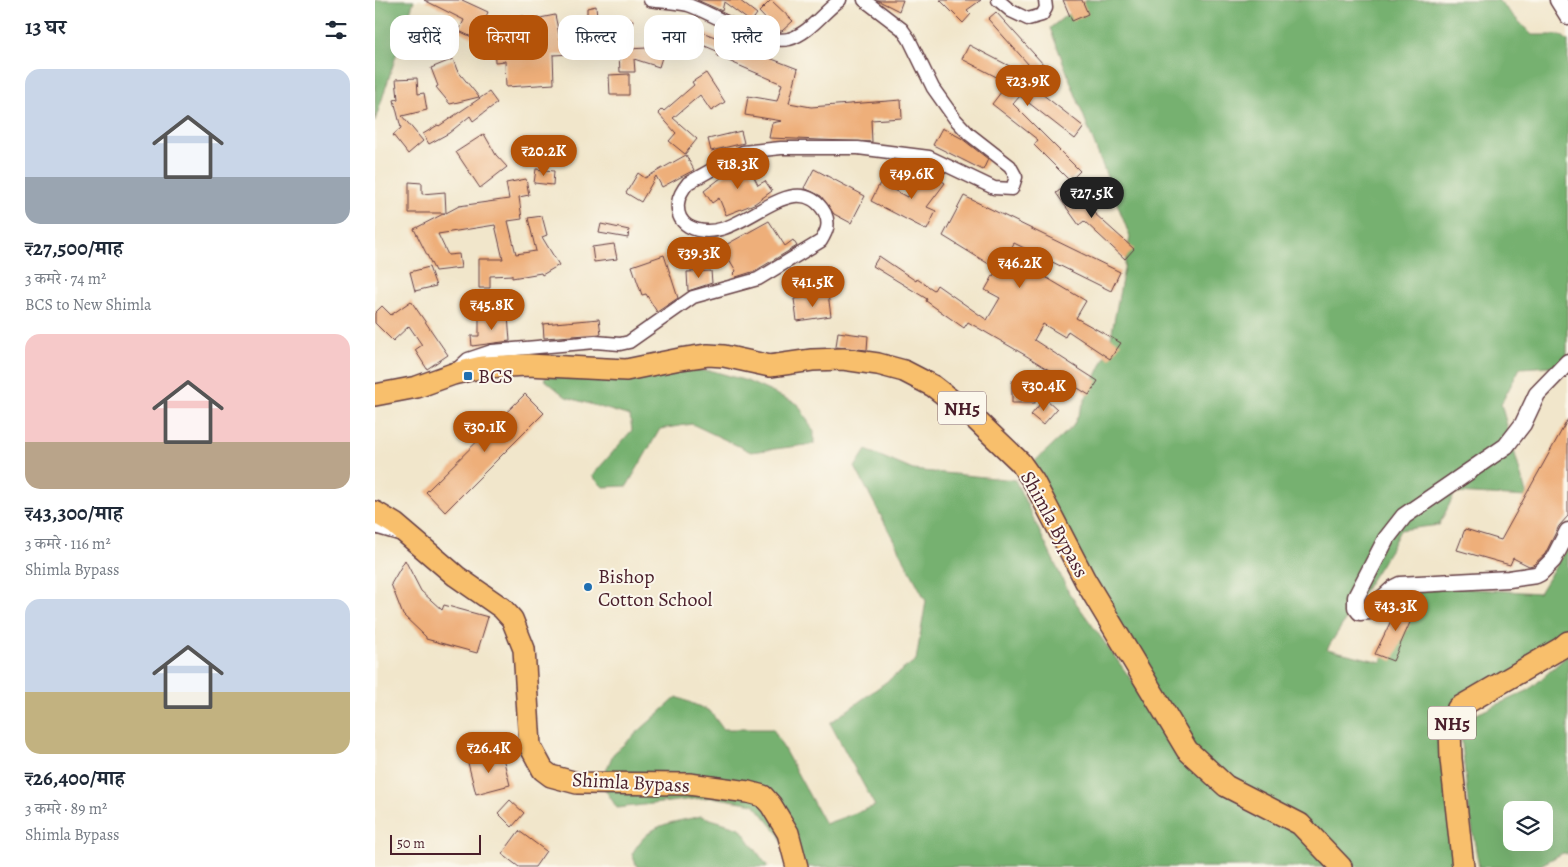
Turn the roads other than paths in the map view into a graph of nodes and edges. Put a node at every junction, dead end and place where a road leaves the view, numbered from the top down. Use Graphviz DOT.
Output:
graph roads {
  1 [pos="650,0"];
  2 [pos="840,0"];
  3 [pos="864,0"];
  4 [pos="998,0"];
  5 [pos="1045,0"];
  6 [pos="1558,0"];
  7 [pos="1568,16"];
  8 [pos="1568,362"];
  9 [pos="453,374"];
  10 [pos="375,396"];
  11 [pos="375,512"];
  12 [pos="375,527"];
  13 [pos="1568,531"];
  14 [pos="410,537"];
  15 [pos="1568,642"];
  16 [pos="797,867"];
  17 [pos="1341,867"];
  18 [pos="1463,867"];
  1 -- 2 [label="street"];
  3 -- 9 [label="street"];
  4 -- 5 [label="street"];
  6 -- 7 [label="street"];
  8 -- 13 [label="street"];
  9 -- 10 [label="highway, Shimla Bypass / NH5"];
  9 -- 17 [label="highway, Shimla Bypass / NH5"];
  11 -- 14 [label="highway, Shimla Bypass"];
  12 -- 14 [label="street"];
  14 -- 16 [label="highway, Shimla Bypass"];
  15 -- 18 [label="highway, NH5"];
}
